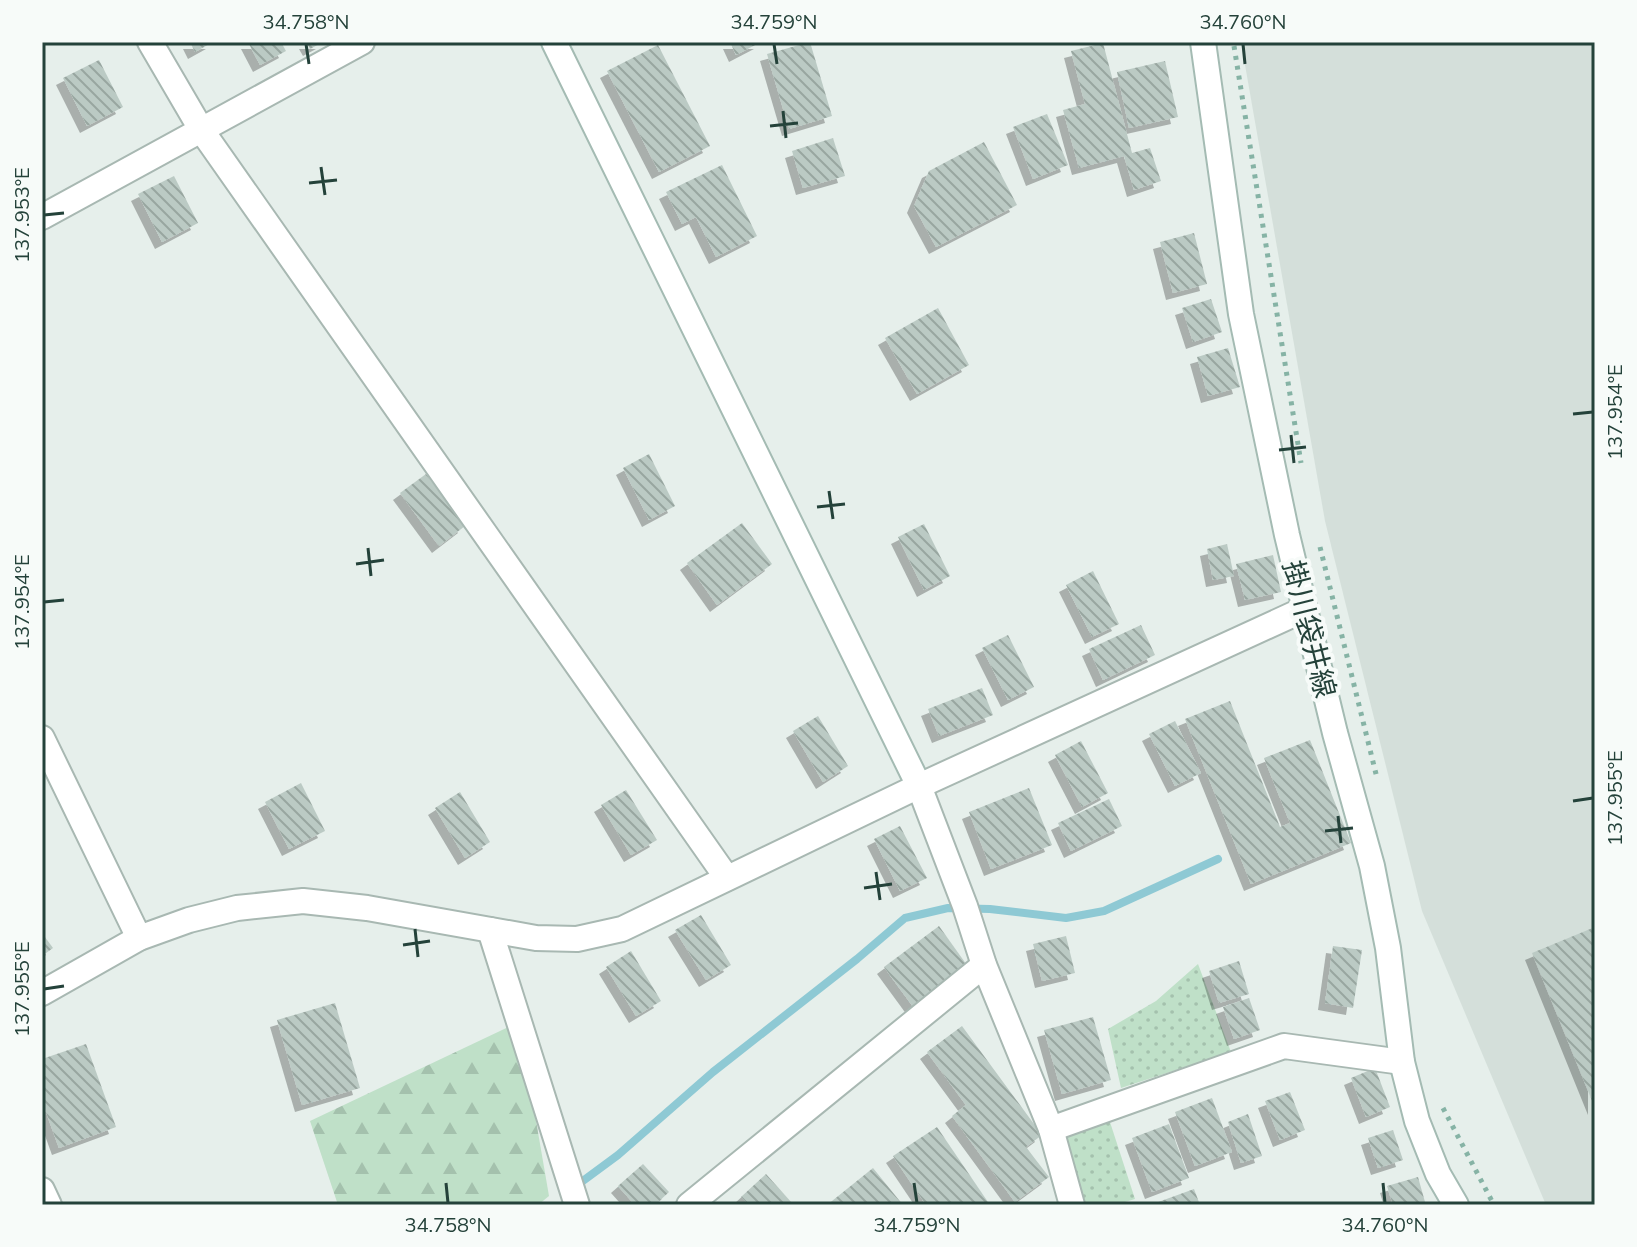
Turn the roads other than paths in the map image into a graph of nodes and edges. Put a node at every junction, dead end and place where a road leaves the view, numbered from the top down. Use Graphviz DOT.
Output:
graph roads {
  1 [pos="150,42"];
  2 [pos="362,42"];
  3 [pos="554,42"];
  4 [pos="1203,42"];
  5 [pos="202,131"];
  6 [pos="42,217"];
  7 [pos="1305,609"];
  8 [pos="42,738"];
  9 [pos="919,786"];
  10 [pos="727,878"];
  11 [pos="490,930"];
  12 [pos="139,938"];
  13 [pos="984,965"];
  14 [pos="42,993"];
  15 [pos="1402,1062"];
  16 [pos="1051,1129"];
  17 [pos="42,1190"];
  18 [pos="49,1205"];
  19 [pos="577,1205"];
  20 [pos="689,1205"];
  21 [pos="1072,1205"];
  22 [pos="1456,1205"];
  1 -- 5 [label="street"];
  2 -- 5 [label="street"];
  3 -- 9 [label="street"];
  4 -- 7 [label="street, 掛川袋井線"];
  5 -- 6 [label="street"];
  5 -- 10 [label="street"];
  7 -- 9 [label="street"];
  7 -- 15 [label="street, 掛川袋井線"];
  8 -- 12 [label="street"];
  9 -- 10 [label="street"];
  9 -- 13 [label="street"];
  10 -- 11 [label="street"];
  11 -- 12 [label="street"];
  11 -- 19 [label="street"];
  12 -- 14 [label="street"];
  13 -- 16 [label="street"];
  13 -- 20 [label="street"];
  15 -- 16 [label="street"];
  15 -- 22 [label="street, 掛川袋井線"];
  16 -- 21 [label="street"];
  17 -- 18 [label="street"];
}
